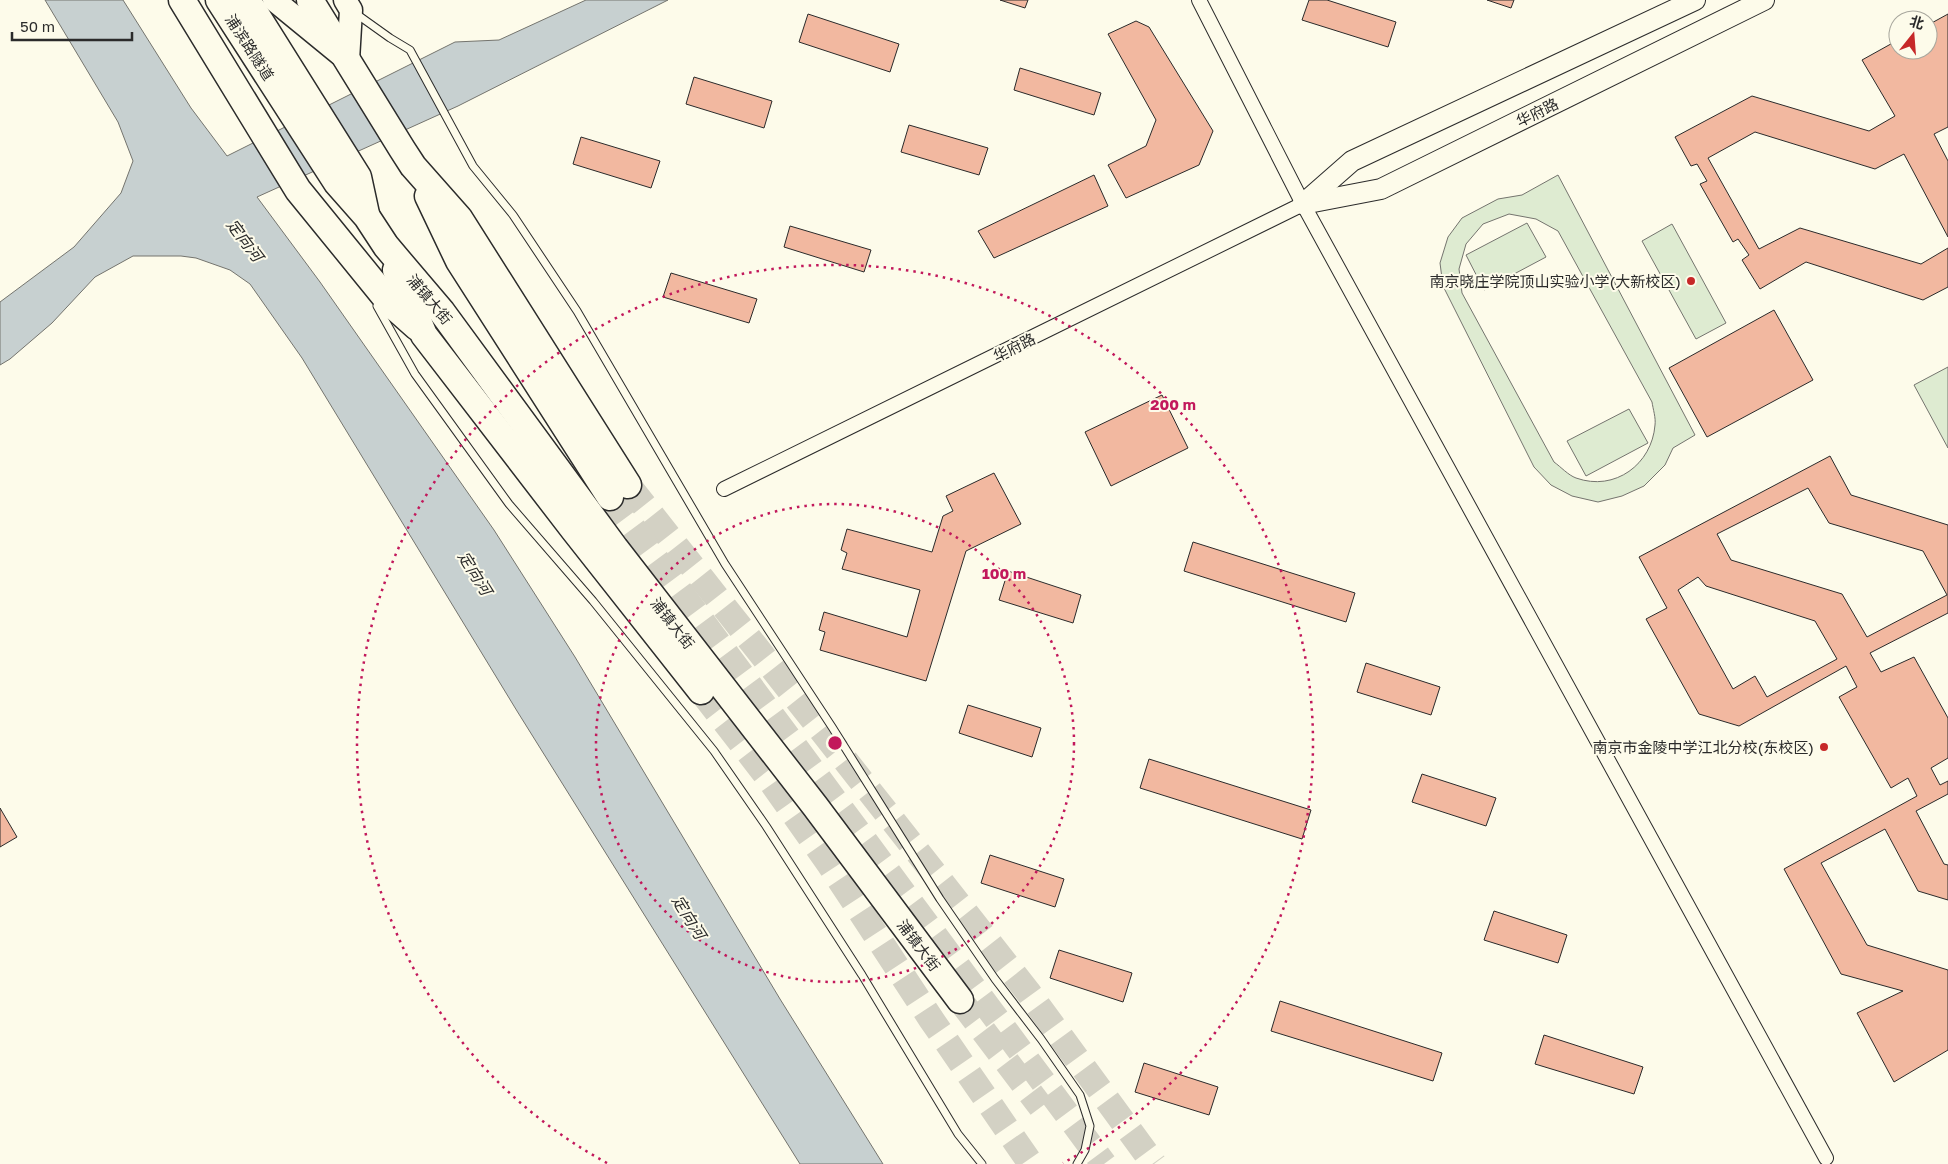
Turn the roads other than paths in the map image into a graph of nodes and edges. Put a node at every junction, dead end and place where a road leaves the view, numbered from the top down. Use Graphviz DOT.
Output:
graph roads {
  1 [pos="182,0"];
  2 [pos="220,0"];
  3 [pos="247,0"];
  4 [pos="274,0"];
  5 [pos="310,0"];
  6 [pos="1198,0"];
  7 [pos="1695,0"];
  8 [pos="1764,0"];
  9 [pos="348,5"];
  10 [pos="348,60"];
  11 [pos="280,94"];
  12 [pos="348,180"];
  13 [pos="1303,204"];
  14 [pos="344,246"];
  15 [pos="386,246"];
  16 [pos="368,289"];
  17 [pos="373,297"];
  18 [pos="424,334"];
  19 [pos="724,489"];
  20 [pos="619,491"];
  21 [pos="701,691"];
  22 [pos="960,1000"];
  23 [pos="1826,1158"];
  24 [pos="982,1164"];
  25 [pos="1077,1164"];
  1 -- 14 [label="highway"];
  2 -- 11 [label="highway, 浦滨路隧道"];
  3 -- 12 [label="highway"];
  4 -- 10 [label="main road"];
  5 -- 10 [label="highway"];
  6 -- 13 [label="street"];
  7 -- 13 [label="street, 华府路"];
  8 -- 13 [label="street, 华府路"];
  9 -- 10 [label="main road"];
  9 -- 25 [label="lane"];
  10 -- 20 [label="highway"];
  11 -- 12 [label="highway, 浦镇大街"];
  12 -- 15 [label="highway, 浦镇大街"];
  13 -- 19 [label="street, 华府路"];
  13 -- 23 [label="street"];
  14 -- 16 [label="lane"];
  14 -- 18 [label="highway"];
  15 -- 18 [label="highway, 浦镇大街"];
  15 -- 22 [label="highway, 浦镇大街"];
  17 -- 24 [label="lane"];
  18 -- 21 [label="highway, 浦镇大街"];
}
